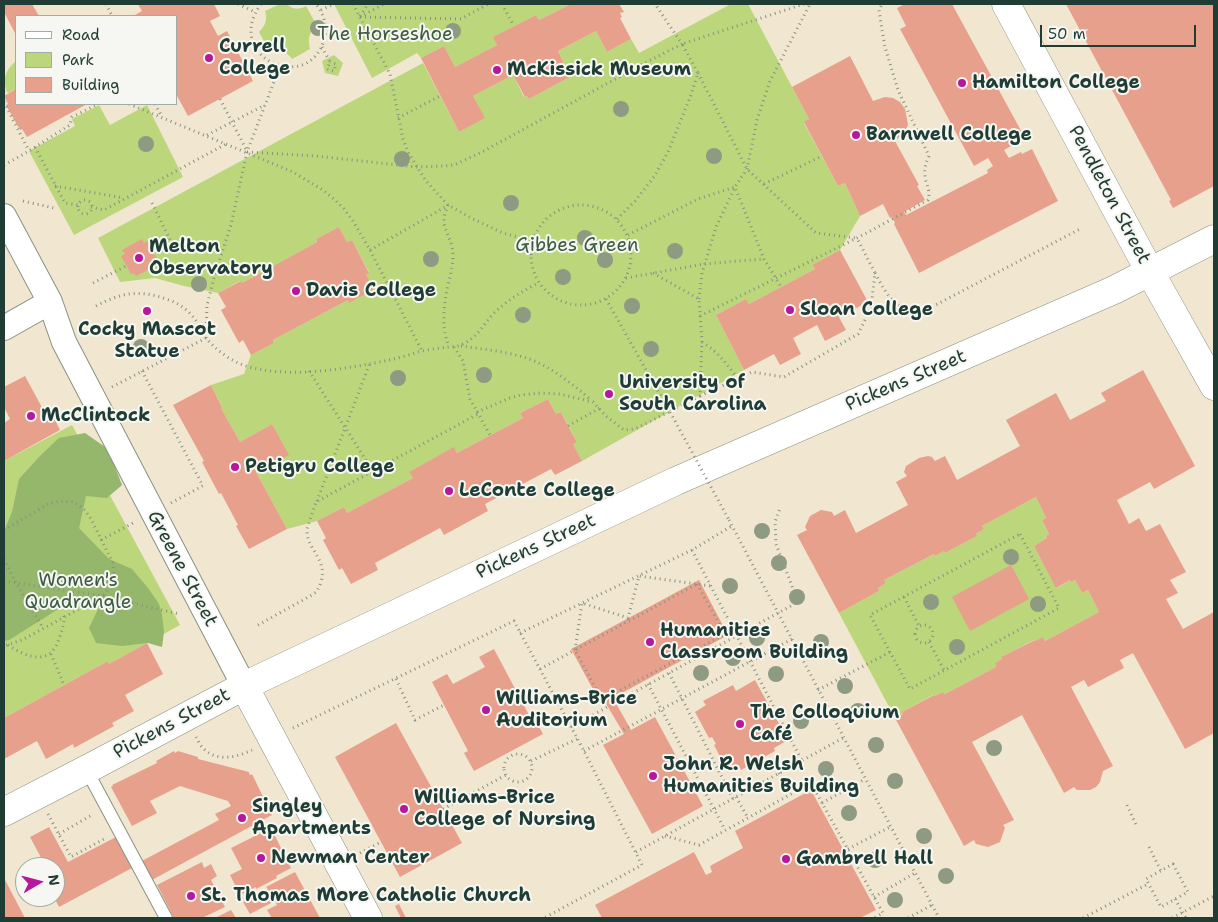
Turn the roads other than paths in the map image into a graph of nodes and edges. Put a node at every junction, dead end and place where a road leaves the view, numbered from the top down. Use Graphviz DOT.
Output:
graph roads {
  1 [pos="1006,4"];
  2 [pos="4,216"];
  3 [pos="1214,239"];
  4 [pos="1150,272"];
  5 [pos="50,302"];
  6 [pos="4,328"];
  7 [pos="1214,386"];
  8 [pos="244,686"];
  9 [pos="86,769"];
  10 [pos="4,812"];
  11 [pos="166,918"];
  12 [pos="368,918"];
  1 -- 4 [label="street, Pendleton Street"];
  2 -- 5 [label="street, Greene Street"];
  3 -- 4 [label="street, Pickens Street"];
  4 -- 7 [label="street, Pendleton Street"];
  4 -- 8 [label="street, Pickens Street"];
  5 -- 6 [label="street"];
  5 -- 8 [label="street, Greene Street"];
  8 -- 9 [label="street, Pickens Street"];
  8 -- 12 [label="street, Greene Street"];
  9 -- 10 [label="street, Pickens Street"];
  9 -- 11 [label="lane"];
}
